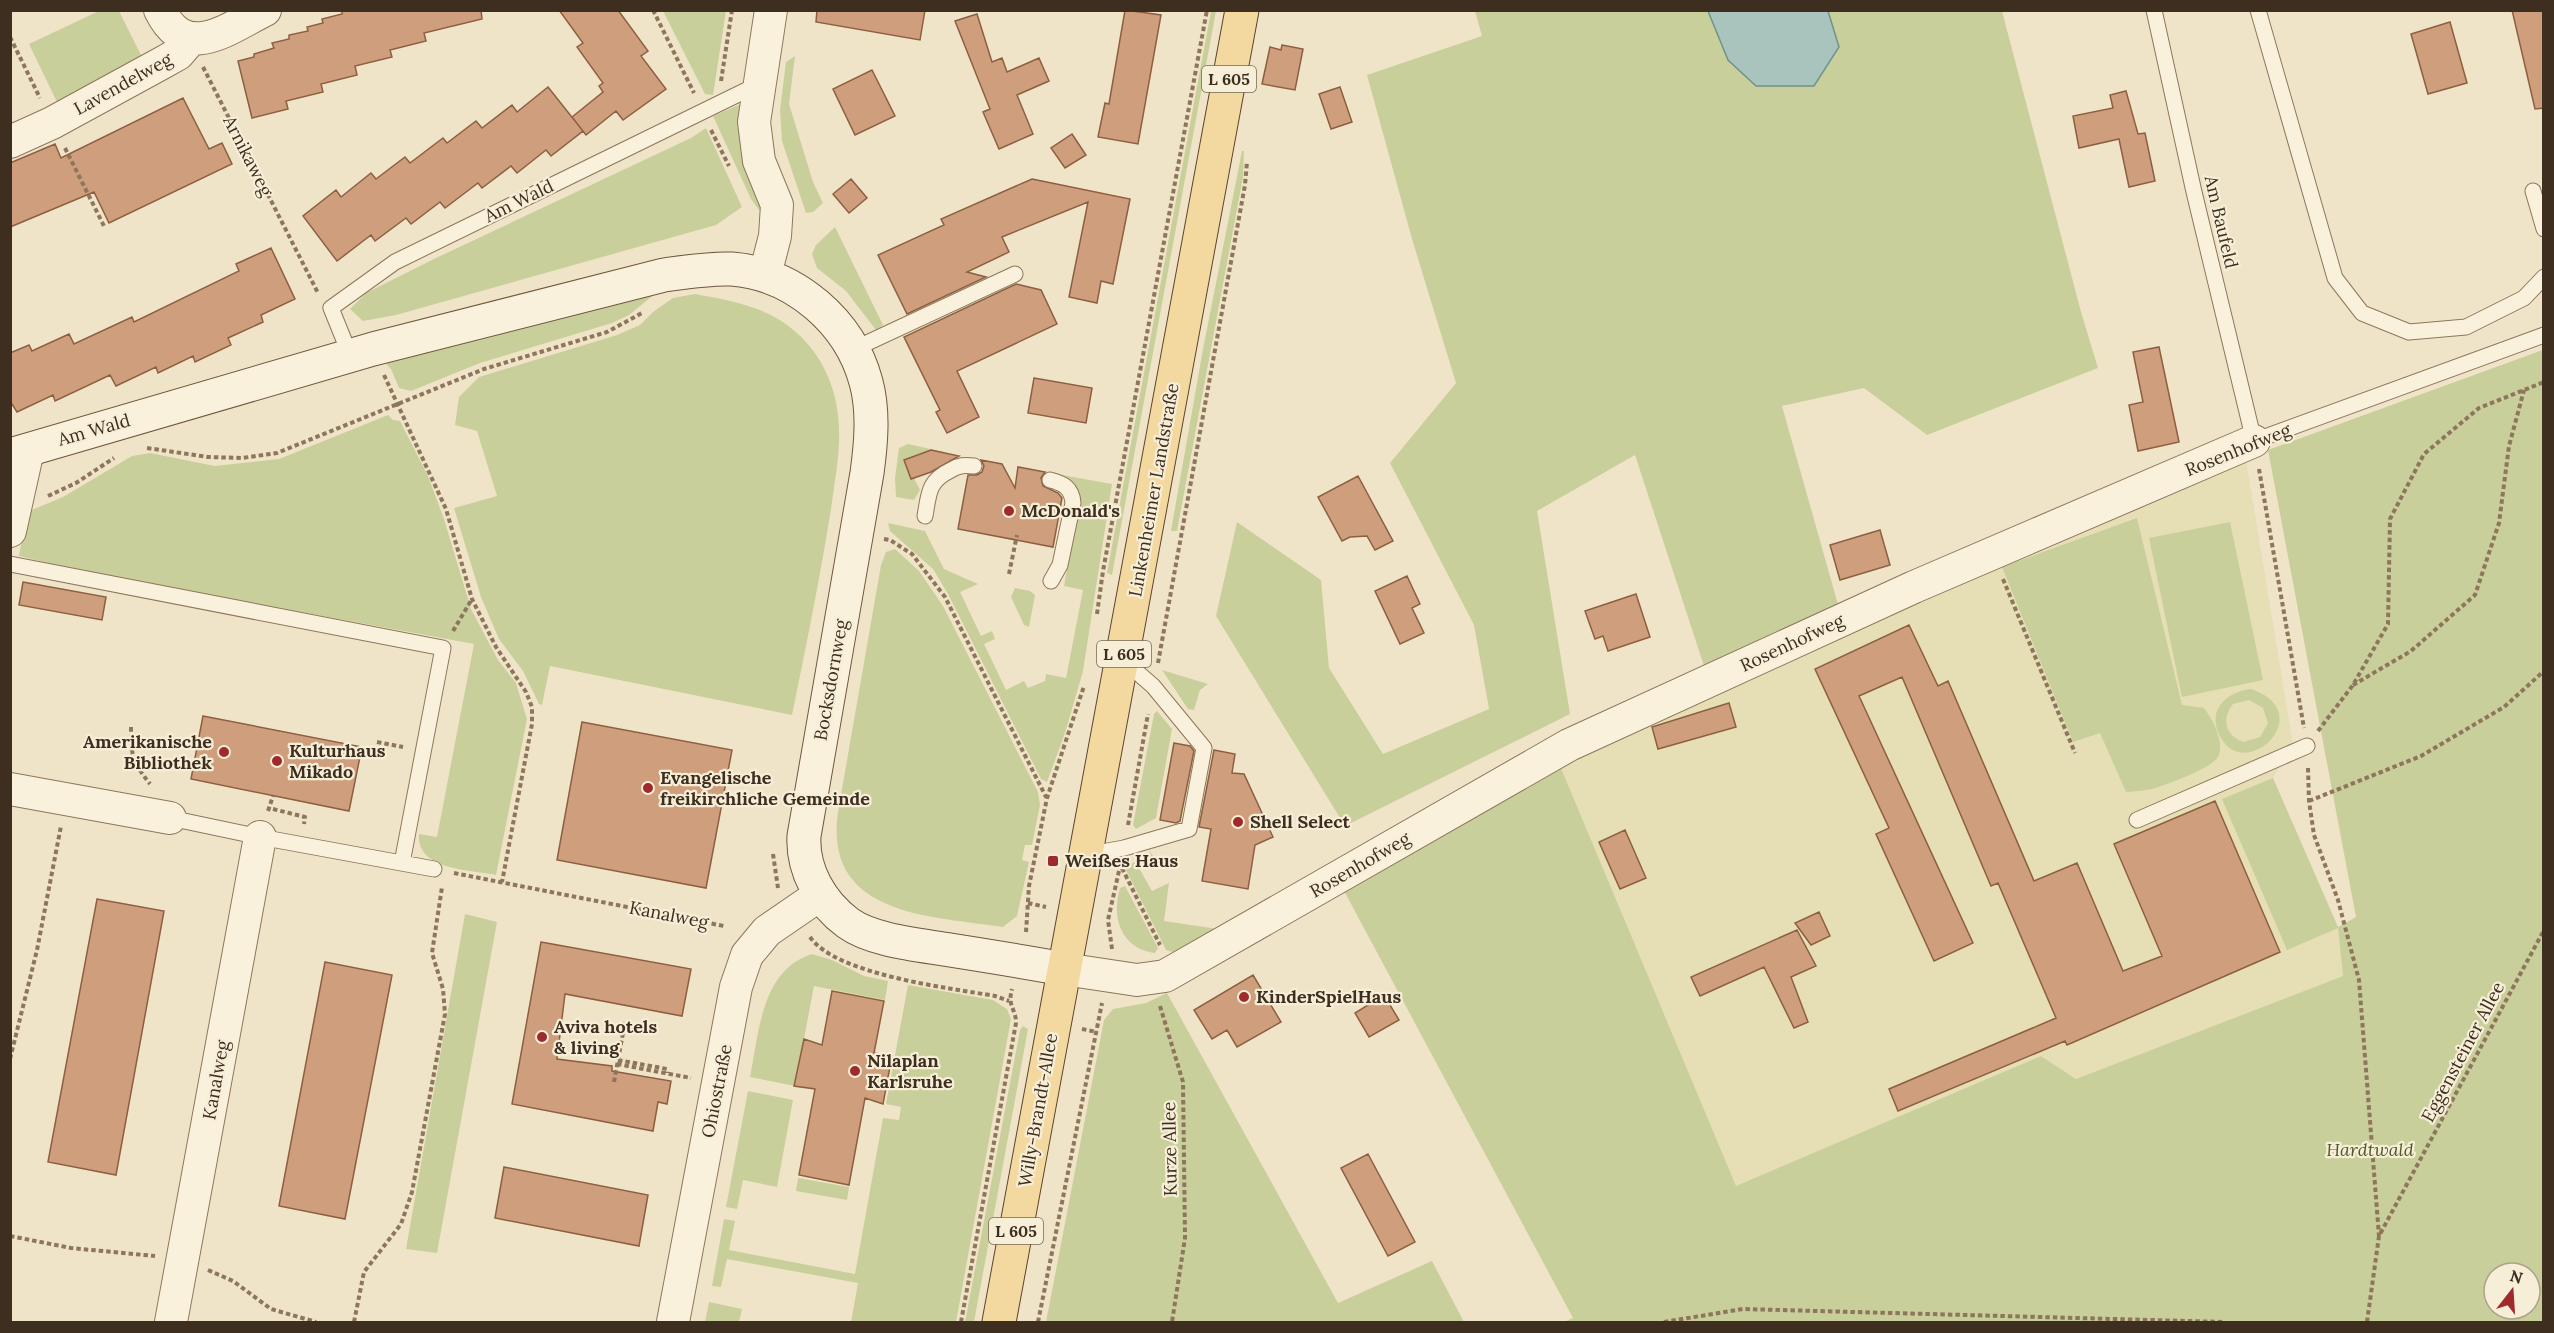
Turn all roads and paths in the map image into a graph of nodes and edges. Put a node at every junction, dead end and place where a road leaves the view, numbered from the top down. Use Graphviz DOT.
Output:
graph roads {
  1 [pos="160,10"];
  2 [pos="265,10"];
  3 [pos="653,10"];
  4 [pos="732,10"];
  5 [pos="771,10"];
  6 [pos="1207,10"];
  7 [pos="1242,10"];
  8 [pos="2154,10"];
  9 [pos="2258,10"];
  10 [pos="191,39"];
  11 [pos="759,84"];
  12 [pos="717,104"];
  13 [pos="703,112"];
  14 [pos="10,142"];
  15 [pos="1247,150"];
  16 [pos="2532,191"];
  17 [pos="2544,229"];
  18 [pos="1015,274"];
  19 [pos="765,275"];
  20 [pos="2544,277"];
  21 [pos="650,307"];
  22 [pos="331,308"];
  23 [pos="2544,335"];
  24 [pos="854,349"];
  25 [pos="361,352"];
  26 [pos="2544,382"];
  27 [pos="2524,390"];
  28 [pos="398,406"];
  29 [pos="2254,441"];
  30 [pos="137,449"];
  31 [pos="20,452"];
  32 [pos="121,453"];
  33 [pos="974,466"];
  34 [pos="1050,480"];
  35 [pos="925,516"];
  36 [pos="13,520"];
  37 [pos="1017,535"];
  38 [pos="882,539"];
  39 [pos="1992,553"];
  40 [pos="10,564"];
  41 [pos="1009,574"];
  42 [pos="1051,581"];
  43 [pos="472,599"];
  44 [pos="1097,618"];
  45 [pos="443,648"];
  46 [pos="1123,660"];
  47 [pos="2544,671"];
  48 [pos="1086,680"];
  49 [pos="2353,685"];
  50 [pos="1153,686"];
  51 [pos="131,727"];
  52 [pos="377,742"];
  53 [pos="2307,746"];
  54 [pos="423,750"];
  55 [pos="2075,753"];
  56 [pos="10,789"];
  57 [pos="273,796"];
  58 [pos="1047,798"];
  59 [pos="66,799"];
  60 [pos="2309,801"];
  61 [pos="166,817"];
  62 [pos="2137,820"];
  63 [pos="264,824"];
  64 [pos="1124,848"];
  65 [pos="1085,855"];
  66 [pos="402,863"];
  67 [pos="439,870"];
  68 [pos="502,882"];
  69 [pos="821,894"];
  70 [pos="1028,903"];
  71 [pos="1108,920"];
  72 [pos="724,926"];
  73 [pos="2544,930"];
  74 [pos="1021,941"];
  75 [pos="1064,969"];
  76 [pos="1163,975"];
  77 [pos="1108,976"];
  78 [pos="625,1022"];
  79 [pos="10,1059"];
  80 [pos="618,1062"];
  81 [pos="614,1082"];
  82 [pos="718,1083"];
  83 [pos="10,1236"];
  84 [pos="2379,1236"];
  85 [pos="182,1259"];
  86 [pos="171,1323"];
  87 [pos="316,1323"];
  88 [pos="354,1323"];
  89 [pos="673,1323"];
  90 [pos="961,1323"];
  91 [pos="999,1323"];
  92 [pos="1038,1323"];
  93 [pos="1172,1323"];
  94 [pos="1664,1323"];
  95 [pos="2225,1323"];
  96 [pos="2367,1323"];
  1 -- 10 [label="street"];
  2 -- 10 [label="street, Lavendelweg"];
  3 -- 13 [label="path"];
  4 -- 12 [label="path"];
  5 -- 11 [label="street"];
  6 -- 44 [label="path"];
  7 -- 46 [label="main road, Linkenheimer Landstraße / L 605"];
  8 -- 29 [label="lane, Am Baufeld"];
  9 -- 20 [label="lane"];
  10 -- 14 [label="street, Lavendelweg"];
  10 -- 22 [label="path, Arnikaweg"];
  11 -- 12 [label="lane, Am Wald"];
  11 -- 19 [label="street"];
  12 -- 13 [label="lane, Am Wald"];
  13 -- 22 [label="lane, Am Wald"];
  15 -- 50 [label="path"];
  16 -- 17 [label="lane"];
  18 -- 24 [label="lane"];
  19 -- 24 [label="main road, Bocksdornweg"];
  19 -- 25 [label="main road, Am Wald"];
  21 -- 28 [label="path"];
  22 -- 25 [label="lane"];
  23 -- 29 [label="lane, Rosenhofweg"];
  24 -- 69 [label="main road, Bocksdornweg"];
  25 -- 28 [label="path"];
  25 -- 31 [label="main road, Am Wald"];
  26 -- 27 [label="path"];
  27 -- 49 [label="path"];
  27 -- 49 [label="path"];
  28 -- 30 [label="path"];
  28 -- 43 [label="path"];
  29 -- 39 [label="street, Rosenhofweg"];
  29 -- 53 [label="path"];
  31 -- 36 [label="street"];
  32 -- 36 [label="path"];
  33 -- 35 [label="lane"];
  34 -- 42 [label="lane"];
  37 -- 41 [label="path"];
  38 -- 58 [label="path"];
  39 -- 55 [label="path"];
  39 -- 76 [label="street, Rosenhofweg"];
  40 -- 45 [label="lane"];
  43 -- 45 [label="path"];
  43 -- 68 [label="path"];
  45 -- 54 [label="lane"];
  46 -- 50 [label="lane"];
  46 -- 65 [label="main road, Linkenheimer Landstraße / L 605"];
  47 -- 60 [label="path"];
  48 -- 58 [label="path"];
  49 -- 53 [label="path"];
  50 -- 64 [label="path"];
  50 -- 64 [label="lane"];
  51 -- 61 [label="path"];
  52 -- 54 [label="path"];
  53 -- 60 [label="path"];
  53 -- 62 [label="lane"];
  54 -- 66 [label="lane"];
  56 -- 59 [label="street"];
  57 -- 63 [label="path"];
  58 -- 70 [label="path"];
  59 -- 61 [label="street"];
  59 -- 79 [label="path"];
  60 -- 84 [label="path"];
  61 -- 63 [label="lane"];
  63 -- 66 [label="lane"];
  63 -- 85 [label="street, Kanalweg"];
  64 -- 65 [label="lane"];
  65 -- 75 [label="main road, Linkenheimer Landstraße / L 605"];
  66 -- 67 [label="lane"];
  67 -- 68 [label="path, Kanalweg"];
  67 -- 88 [label="path"];
  68 -- 72 [label="path, Kanalweg"];
  69 -- 74 [label="main road, Bocksdornweg"];
  69 -- 82 [label="street, Ohiostraße"];
  71 -- 76 [label="path, Kurze Allee"];
  73 -- 84 [label="path, Eggensteiner Allee"];
  74 -- 75 [label="main road, Bocksdornweg"];
  74 -- 90 [label="path"];
  75 -- 77 [label="street, Rosenhofweg"];
  75 -- 91 [label="main road, Willy-Brandt-Allee / L 605"];
  76 -- 77 [label="street, Rosenhofweg"];
  76 -- 93 [label="path, Kurze Allee"];
  77 -- 92 [label="path"];
  78 -- 80 [label="path"];
  80 -- 81 [label="path"];
  80 -- 82 [label="path"];
  82 -- 89 [label="street, Ohiostraße"];
  83 -- 85 [label="path"];
  84 -- 96 [label="path, Eggensteiner Allee"];
  85 -- 86 [label="street, Kanalweg"];
  85 -- 87 [label="path"];
  94 -- 95 [label="path"];
}
